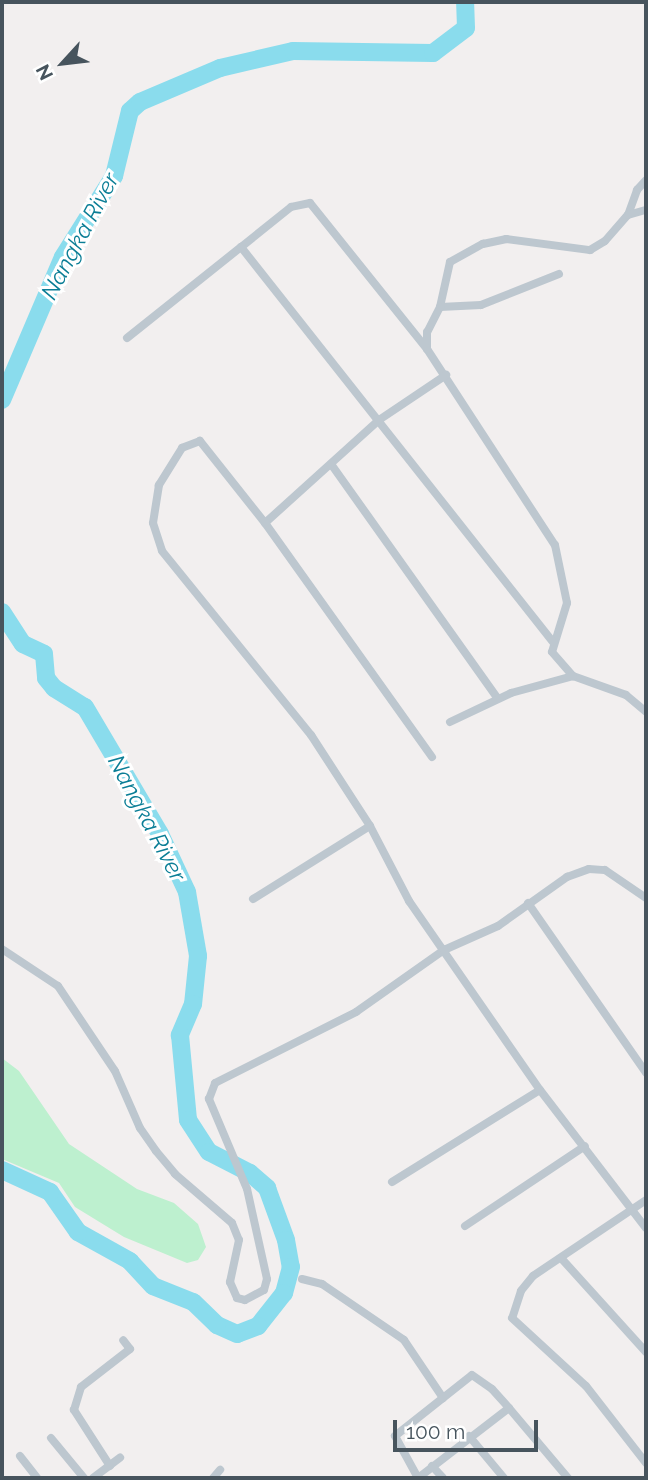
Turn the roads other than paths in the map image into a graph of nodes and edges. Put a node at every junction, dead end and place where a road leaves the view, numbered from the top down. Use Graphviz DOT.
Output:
graph roads {
  1 [pos="646,180"];
  2 [pos="646,210"];
  3 [pos="628,215"];
  4 [pos="241,247"];
  5 [pos="559,274"];
  6 [pos="440,307"];
  7 [pos="127,338"];
  8 [pos="427,349"];
  9 [pos="446,375"];
  10 [pos="379,420"];
  11 [pos="331,464"];
  12 [pos="265,523"];
  13 [pos="553,642"];
  14 [pos="573,676"];
  15 [pos="497,698"];
  16 [pos="646,712"];
  17 [pos="450,722"];
  18 [pos="432,757"];
  19 [pos="370,826"];
  20 [pos="253,898"];
  21 [pos="646,898"];
  22 [pos="528,903"];
  23 [pos="2,949"];
  24 [pos="444,950"];
  25 [pos="646,1073"];
  26 [pos="540,1090"];
  27 [pos="585,1146"];
  28 [pos="392,1182"];
  29 [pos="646,1200"];
  30 [pos="633,1209"];
  31 [pos="465,1226"];
  32 [pos="646,1228"];
  33 [pos="561,1258"];
  34 [pos="302,1279"];
  35 [pos="123,1340"];
  36 [pos="646,1352"];
  37 [pos="443,1398"];
  38 [pos="509,1408"];
  39 [pos="469,1436"];
  40 [pos="51,1438"];
  41 [pos="20,1456"];
  42 [pos="120,1458"];
  43 [pos="646,1463"];
  44 [pos="110,1466"];
  45 [pos="432,1466"];
  46 [pos="220,1470"];
  47 [pos="37,1478"];
  48 [pos="84,1478"];
  49 [pos="93,1478"];
  50 [pos="213,1478"];
  51 [pos="443,1478"];
  52 [pos="504,1478"];
  53 [pos="568,1478"];
  1 -- 3 [label="street"];
  2 -- 3 [label="street"];
  3 -- 6 [label="street"];
  4 -- 7 [label="street"];
  4 -- 8 [label="street"];
  4 -- 10 [label="street"];
  5 -- 6 [label="street"];
  6 -- 8 [label="street"];
  8 -- 9 [label="street"];
  9 -- 10 [label="street"];
  9 -- 13 [label="street"];
  10 -- 11 [label="street"];
  10 -- 13 [label="street"];
  11 -- 12 [label="street"];
  11 -- 15 [label="street"];
  12 -- 18 [label="street"];
  12 -- 19 [label="street"];
  13 -- 14 [label="street"];
  14 -- 15 [label="street"];
  14 -- 16 [label="street"];
  15 -- 17 [label="street"];
  19 -- 20 [label="street"];
  19 -- 24 [label="street"];
  21 -- 22 [label="street"];
  22 -- 24 [label="street"];
  22 -- 25 [label="street"];
  23 -- 24 [label="street"];
  24 -- 26 [label="street"];
  26 -- 27 [label="street"];
  26 -- 28 [label="street"];
  27 -- 30 [label="street"];
  27 -- 31 [label="street"];
  29 -- 30 [label="street"];
  30 -- 32 [label="street"];
  30 -- 33 [label="street"];
  33 -- 36 [label="street"];
  33 -- 43 [label="street"];
  34 -- 37 [label="street"];
  35 -- 44 [label="street"];
  37 -- 38 [label="street"];
  37 -- 45 [label="street"];
  38 -- 39 [label="street"];
  38 -- 53 [label="street"];
  39 -- 45 [label="street"];
  39 -- 52 [label="street"];
  40 -- 48 [label="street"];
  41 -- 47 [label="street"];
  42 -- 44 [label="street"];
  44 -- 49 [label="street"];
  45 -- 51 [label="street"];
  46 -- 50 [label="street"];
}
